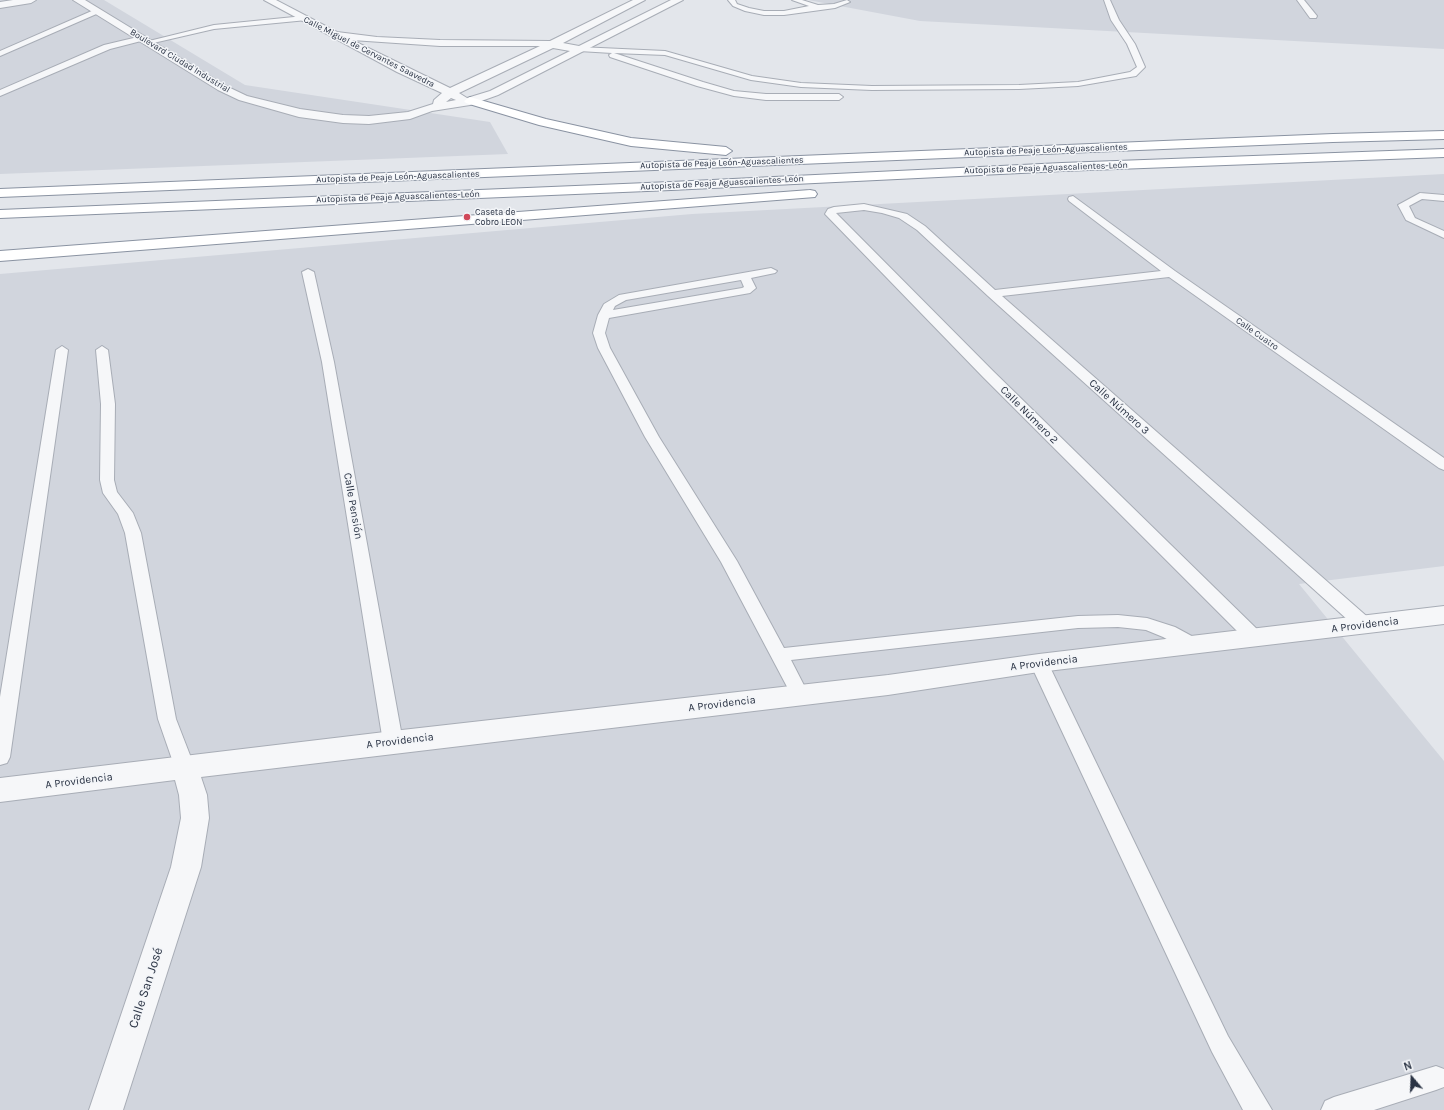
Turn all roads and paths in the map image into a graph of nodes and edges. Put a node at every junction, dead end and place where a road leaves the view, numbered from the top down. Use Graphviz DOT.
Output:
graph roads {
  1 [pos="31,0"];
  2 [pos="78,0"];
  3 [pos="269,0"];
  4 [pos="640,0"];
  5 [pos="678,0"];
  6 [pos="731,0"];
  7 [pos="795,0"];
  8 [pos="1107,0"];
  9 [pos="1300,0"];
  10 [pos="847,2"];
  11 [pos="0,5"];
  12 [pos="818,7"];
  13 [pos="278,11"];
  14 [pos="97,12"];
  15 [pos="1313,16"];
  16 [pos="304,18"];
  17 [pos="241,23"];
  18 [pos="337,35"];
  19 [pos="145,40"];
  20 [pos="553,44"];
  21 [pos="579,49"];
  22 [pos="606,50"];
  23 [pos="0,54"];
  24 [pos="750,78"];
  25 [pos="903,88"];
  26 [pos="0,93"];
  27 [pos="449,93"];
  28 [pos="766,97"];
  29 [pos="470,101"];
  30 [pos="429,108"];
  31 [pos="1444,135"];
  32 [pos="1333,138"];
  33 [pos="1444,153"];
  34 [pos="1062,167"];
  35 [pos="0,193"];
  36 [pos="1444,198"];
  37 [pos="1073,199"];
  38 [pos="864,207"];
  39 [pos="0,214"];
  40 [pos="1444,235"];
  41 [pos="0,256"];
  42 [pos="308,272"];
  43 [pos="771,272"];
  44 [pos="1171,273"];
  45 [pos="992,294"];
  46 [pos="62,350"];
  47 [pos="102,350"];
  48 [pos="1444,465"];
  49 [pos="1444,616"];
  50 [pos="1365,625"];
  51 [pos="1255,638"];
  52 [pos="1193,645"];
  53 [pos="778,655"];
  54 [pos="1039,663"];
  55 [pos="800,695"];
  56 [pos="392,742"];
  57 [pos="0,757"];
  58 [pos="184,768"];
  59 [pos="0,790"];
  60 [pos="1436,1078"];
  61 [pos="106,1110"];
  62 [pos="1259,1110"];
  63 [pos="1334,1110"];
  1 -- 11 [label="street"];
  2 -- 14 [label="street, Boulevard Ciudad Industrial"];
  3 -- 13 [label="street, Calle Miguel de Cervantes Saavedra"];
  4 -- 20 [label="street, Boulevard Ciudad Industrial"];
  5 -- 21 [label="street, Boulevard Ciudad Industrial"];
  6 -- 12 [label="lane"];
  7 -- 12 [label="lane"];
  8 -- 25 [label="lane"];
  9 -- 15 [label="lane"];
  10 -- 12 [label="lane"];
  13 -- 16 [label="street, Calle Miguel de Cervantes Saavedra"];
  13 -- 17 [label="lane"];
  14 -- 19 [label="street, Boulevard Ciudad Industrial"];
  14 -- 23 [label="lane"];
  16 -- 17 [label="lane"];
  16 -- 18 [label="street, Calle Miguel de Cervantes Saavedra"];
  17 -- 19 [label="lane"];
  18 -- 20 [label="street"];
  18 -- 27 [label="street, Calle Miguel de Cervantes Saavedra"];
  19 -- 26 [label="lane"];
  19 -- 30 [label="street, Boulevard Ciudad Industrial"];
  20 -- 21 [label="street"];
  20 -- 27 [label="street, Boulevard Ciudad Industrial"];
  21 -- 22 [label="lane"];
  21 -- 29 [label="street, Boulevard Ciudad Industrial"];
  22 -- 24 [label="lane"];
  22 -- 28 [label="lane"];
  24 -- 25 [label="lane"];
  24 -- 28 [label="lane"];
  25 -- 28 [label="lane"];
  27 -- 29 [label="street, Calle Miguel de Cervantes Saavedra"];
  27 -- 30 [label="street, Boulevard Ciudad Industrial"];
  29 -- 30 [label="street, Boulevard Ciudad Industrial"];
  29 -- 32 [label="highway"];
  31 -- 32 [label="highway, Autopista de Peaje León-Aguascalientes"];
  32 -- 35 [label="highway, Autopista de Peaje León-Aguascalientes"];
  33 -- 34 [label="highway, Autopista de Peaje Aguascalientes-León"];
  34 -- 39 [label="highway, Autopista de Peaje Aguascalientes-León"];
  34 -- 41 [label="highway"];
  36 -- 40 [label="lane"];
  37 -- 44 [label="lane, Calle Cuatro"];
  38 -- 45 [label="lane, Calle Número 3"];
  38 -- 51 [label="lane, Calle Número 2"];
  42 -- 56 [label="lane, Calle Pensión"];
  43 -- 53 [label="lane"];
  44 -- 45 [label="lane"];
  44 -- 48 [label="lane, Calle Cuatro"];
  45 -- 50 [label="lane, Calle Número 3"];
  46 -- 57 [label="lane"];
  47 -- 58 [label="lane"];
  49 -- 50 [label="street, A Providencia"];
  50 -- 51 [label="street, A Providencia"];
  51 -- 52 [label="street, A Providencia"];
  52 -- 53 [label="lane"];
  52 -- 54 [label="street, A Providencia"];
  53 -- 55 [label="lane"];
  54 -- 55 [label="street, A Providencia"];
  54 -- 62 [label="lane"];
  55 -- 56 [label="street, A Providencia"];
  56 -- 58 [label="street, A Providencia"];
  58 -- 59 [label="street, A Providencia"];
  58 -- 61 [label="street, Calle San José"];
  60 -- 63 [label="lane"];
}
